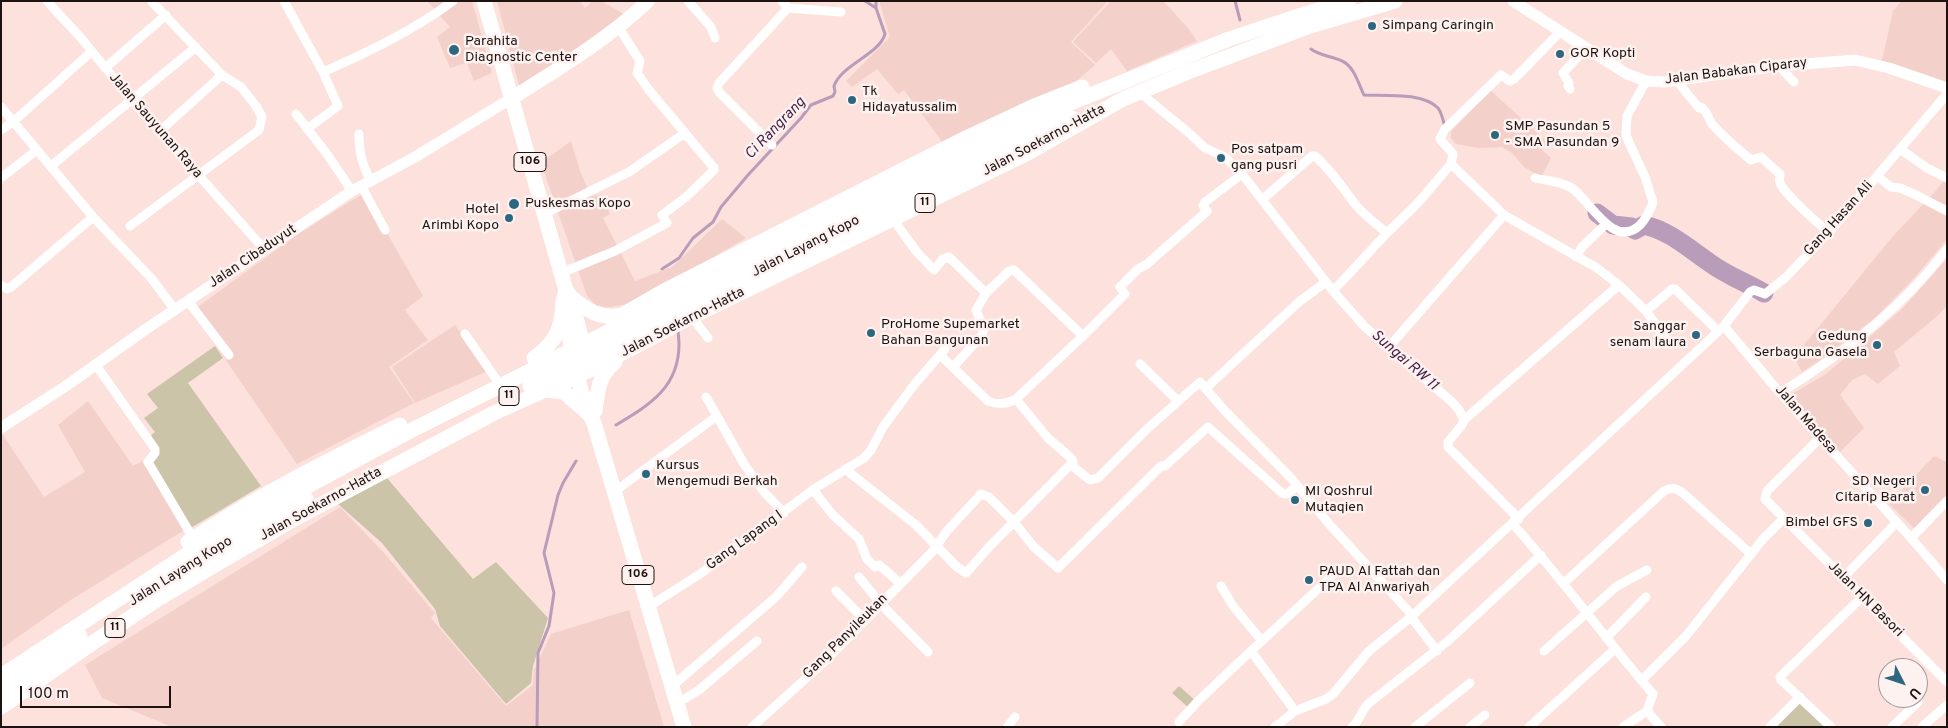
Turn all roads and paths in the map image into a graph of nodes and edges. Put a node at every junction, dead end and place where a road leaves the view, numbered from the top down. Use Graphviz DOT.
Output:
graph roads {
  1 [pos="47,1"];
  2 [pos="284,1"];
  3 [pos="453,1"];
  4 [pos="484,1"];
  5 [pos="648,1"];
  6 [pos="688,1"];
  7 [pos="1319,1"];
  8 [pos="1349,1"];
  9 [pos="1395,1"];
  10 [pos="1512,1"];
  11 [pos="157,3"];
  12 [pos="785,4"];
  13 [pos="840,12"];
  14 [pos="166,16"];
  15 [pos="619,28"];
  16 [pos="1560,32"];
  17 [pos="715,38"];
  18 [pos="196,47"];
  19 [pos="1586,49"];
  20 [pos="91,52"];
  21 [pos="1779,66"];
  22 [pos="105,68"];
  23 [pos="323,72"];
  24 [pos="222,75"];
  25 [pos="1676,80"];
  26 [pos="1646,82"];
  27 [pos="1794,82"];
  28 [pos="1947,88"];
  29 [pos="1570,89"];
  30 [pos="1096,92"];
  31 [pos="1139,92"];
  32 [pos="1947,94"];
  33 [pos="512,98"];
  34 [pos="1122,99"];
  35 [pos="131,100"];
  36 [pos="1,108"];
  37 [pos="296,114"];
  38 [pos="13,122"];
  39 [pos="1032,127"];
  40 [pos="307,129"];
  41 [pos="1,130"];
  42 [pos="160,131"];
  43 [pos="685,133"];
  44 [pos="359,134"];
  45 [pos="772,145"];
  46 [pos="1900,149"];
  47 [pos="37,150"];
  48 [pos="1451,164"];
  49 [pos="51,166"];
  50 [pos="198,174"];
  51 [pos="1242,174"];
  52 [pos="1877,176"];
  53 [pos="1,178"];
  54 [pos="1535,178"];
  55 [pos="1947,178"];
  56 [pos="362,186"];
  57 [pos="1263,199"];
  58 [pos="1947,211"];
  59 [pos="544,214"];
  60 [pos="1504,215"];
  61 [pos="93,217"];
  62 [pos="893,219"];
  63 [pos="1606,224"];
  64 [pos="130,226"];
  65 [pos="385,230"];
  66 [pos="1829,232"];
  67 [pos="1387,233"];
  68 [pos="264,249"];
  69 [pos="1947,249"];
  70 [pos="1576,257"];
  71 [pos="706,270"];
  72 [pos="561,273"];
  73 [pos="1326,282"];
  74 [pos="1,285"];
  75 [pos="1619,285"];
  76 [pos="1332,291"];
  77 [pos="986,293"];
  78 [pos="567,296"];
  79 [pos="188,301"];
  80 [pos="724,302"];
  81 [pos="175,310"];
  82 [pos="1646,311"];
  83 [pos="622,315"];
  84 [pos="692,316"];
  85 [pos="1721,328"];
  86 [pos="465,334"];
  87 [pos="1084,336"];
  88 [pos="576,338"];
  89 [pos="708,338"];
  90 [pos="1668,343"];
  91 [pos="634,347"];
  92 [pos="1388,348"];
  93 [pos="228,355"];
  94 [pos="534,358"];
  95 [pos="1140,364"];
  96 [pos="96,365"];
  97 [pos="954,366"];
  98 [pos="583,373"];
  99 [pos="496,379"];
  100 [pos="1206,388"];
  101 [pos="544,390"];
  102 [pos="1780,393"];
  103 [pos="706,397"];
  104 [pos="1016,399"];
  105 [pos="1178,401"];
  106 [pos="439,406"];
  107 [pos="592,415"];
  108 [pos="717,416"];
  109 [pos="1464,420"];
  110 [pos="1,428"];
  111 [pos="451,436"];
  112 [pos="1820,438"];
  113 [pos="1071,465"];
  114 [pos="843,471"];
  115 [pos="1297,486"];
  116 [pos="813,490"];
  117 [pos="614,492"];
  118 [pos="1947,501"];
  119 [pos="784,513"];
  120 [pos="1783,519"];
  121 [pos="1516,521"];
  122 [pos="1014,522"];
  123 [pos="1897,522"];
  124 [pos="193,538"];
  125 [pos="1911,538"];
  126 [pos="938,545"];
  127 [pos="1751,554"];
  128 [pos="1541,555"];
  129 [pos="802,567"];
  130 [pos="1647,570"];
  131 [pos="1332,576"];
  132 [pos="859,577"];
  133 [pos="1844,578"];
  134 [pos="1568,579"];
  135 [pos="1947,580"];
  136 [pos="900,583"];
  137 [pos="1221,586"];
  138 [pos="836,591"];
  139 [pos="1646,597"];
  140 [pos="1862,597"];
  141 [pos="880,603"];
  142 [pos="648,607"];
  143 [pos="1588,613"];
  144 [pos="1412,617"];
  145 [pos="864,619"];
  146 [pos="1606,638"];
  147 [pos="757,641"];
  148 [pos="1262,641"];
  149 [pos="1615,649"];
  150 [pos="1251,651"];
  151 [pos="1437,651"];
  152 [pos="1544,651"];
  153 [pos="928,652"];
  154 [pos="1,666"];
  155 [pos="1,676"];
  156 [pos="1642,680"];
  157 [pos="1947,682"];
  158 [pos="1470,684"];
  159 [pos="671,687"];
  160 [pos="1,690"];
  161 [pos="1800,696"];
  162 [pos="676,704"];
  163 [pos="1947,705"];
  164 [pos="1,707"];
  165 [pos="1912,708"];
  166 [pos="1295,711"];
  167 [pos="1647,711"];
  168 [pos="1485,715"];
  169 [pos="1015,717"];
  170 [pos="1179,722"];
  171 [pos="1530,726"];
  172 [pos="684,727"];
  173 [pos="752,727"];
  174 [pos="1007,727"];
  175 [pos="1274,727"];
  176 [pos="1352,727"];
  177 [pos="1415,727"];
  178 [pos="1470,727"];
  179 [pos="1623,727"];
  180 [pos="1660,727"];
  181 [pos="1770,727"];
  182 [pos="1831,727"];
  183 [pos="1892,727"];
  184 [pos="1922,727"];
  1 -- 20 [label="street, Jalan Sauyunan Raya"];
  2 -- 23 [label="street"];
  3 -- 23 [label="street"];
  4 -- 33 [label="main road, 106"];
  5 -- 15 [label="main road"];
  6 -- 17 [label="street"];
  7 -- 71 [label="main road, Jalan Soekarno-Hatta / 11"];
  8 -- 30 [label="main road, Jalan Soekarno-Hatta / 11"];
  9 -- 31 [label="main road, Jalan Soekarno-Hatta / 11"];
  10 -- 16 [label="street, Jalan Babakan Ciparay"];
  11 -- 14 [label="street"];
  12 -- 13 [label="street"];
  12 -- 45 [label="street"];
  14 -- 18 [label="street"];
  14 -- 22 [label="street"];
  15 -- 33 [label="main road"];
  15 -- 43 [label="street"];
  16 -- 19 [label="street, Jalan Babakan Ciparay"];
  16 -- 48 [label="street"];
  18 -- 24 [label="street"];
  18 -- 35 [label="street"];
  19 -- 26 [label="street, Jalan Babakan Ciparay"];
  19 -- 29 [label="street"];
  20 -- 22 [label="street, Jalan Sauyunan Raya"];
  20 -- 38 [label="street"];
  21 -- 25 [label="street, Jalan Babakan Ciparay"];
  21 -- 27 [label="street"];
  21 -- 28 [label="street, Jalan Babakan Ciparay"];
  22 -- 35 [label="street, Jalan Sauyunan Raya"];
  23 -- 40 [label="street"];
  24 -- 42 [label="street"];
  24 -- 50 [label="street"];
  25 -- 26 [label="street, Jalan Babakan Ciparay"];
  25 -- 66 [label="street"];
  26 -- 63 [label="street"];
  30 -- 39 [label="main road, Jalan Layang Kopo / 11"];
  31 -- 34 [label="main road, Jalan Soekarno-Hatta / 11"];
  31 -- 51 [label="street"];
  32 -- 46 [label="street, Gang Hasan Ali"];
  33 -- 56 [label="street, Jalan Cibaduyut"];
  33 -- 59 [label="main road, 106"];
  34 -- 39 [label="main road, Jalan Layang Kopo / 11"];
  34 -- 62 [label="main road, Jalan Soekarno-Hatta / 11"];
  35 -- 42 [label="street, Jalan Sauyunan Raya"];
  35 -- 49 [label="street"];
  36 -- 38 [label="street"];
  37 -- 40 [label="street"];
  38 -- 41 [label="street"];
  38 -- 47 [label="street"];
  39 -- 155 [label="main road, Jalan Layang Kopo / 11"];
  39 -- 160 [label="main road, Jalan Layang Kopo / 11"];
  40 -- 56 [label="street"];
  42 -- 50 [label="street, Jalan Sauyunan Raya"];
  43 -- 59 [label="street"];
  43 -- 72 [label="street"];
  44 -- 56 [label="street"];
  46 -- 52 [label="street, Gang Hasan Ali"];
  46 -- 55 [label="street"];
  47 -- 49 [label="street"];
  47 -- 53 [label="street"];
  48 -- 60 [label="street"];
  48 -- 67 [label="street"];
  49 -- 61 [label="street"];
  50 -- 64 [label="street"];
  50 -- 68 [label="street, Jalan Sauyunan Raya"];
  51 -- 57 [label="street"];
  51 -- 87 [label="street"];
  52 -- 58 [label="street"];
  52 -- 66 [label="street, Gang Hasan Ali"];
  54 -- 63 [label="street"];
  56 -- 65 [label="street"];
  56 -- 68 [label="street, Jalan Cibaduyut"];
  57 -- 67 [label="street"];
  57 -- 73 [label="street"];
  59 -- 72 [label="main road, 106"];
  60 -- 70 [label="street"];
  60 -- 92 [label="street"];
  61 -- 74 [label="street"];
  61 -- 81 [label="street"];
  62 -- 77 [label="street"];
  62 -- 80 [label="main road, Jalan Soekarno-Hatta / 11"];
  63 -- 70 [label="street"];
  66 -- 85 [label="street, Gang Hasan Ali"];
  67 -- 76 [label="street"];
  68 -- 79 [label="street, Jalan Cibaduyut"];
  69 -- 102 [label="street"];
  70 -- 75 [label="street"];
  71 -- 80 [label="main road"];
  71 -- 83 [label="main road, Jalan Soekarno-Hatta / 11"];
  72 -- 78 [label="main road, 106"];
  73 -- 76 [label="street"];
  73 -- 100 [label="street"];
  75 -- 82 [label="street"];
  75 -- 109 [label="street"];
  76 -- 92 [label="street"];
  77 -- 87 [label="street"];
  77 -- 97 [label="street"];
  78 -- 83 [label="main road"];
  78 -- 88 [label="main road, 106"];
  78 -- 94 [label="main road"];
  79 -- 81 [label="street, Jalan Cibaduyut"];
  79 -- 93 [label="street"];
  80 -- 84 [label="main road, Jalan Soekarno-Hatta / 11"];
  81 -- 96 [label="street, Jalan Cibaduyut"];
  82 -- 85 [label="street, Jalan Madesa"];
  82 -- 90 [label="street"];
  83 -- 88 [label="main road, Jalan Soekarno-Hatta / 11"];
  84 -- 89 [label="street"];
  84 -- 91 [label="main road, Jalan Soekarno-Hatta / 11"];
  85 -- 102 [label="street, Jalan Madesa"];
  85 -- 121 [label="street"];
  86 -- 99 [label="street"];
  87 -- 104 [label="street"];
  88 -- 94 [label="main road, Jalan Soekarno-Hatta / 11"];
  88 -- 98 [label="main road, 106"];
  91 -- 98 [label="main road, Jalan Soekarno-Hatta / 11"];
  91 -- 107 [label="main road"];
  92 -- 109 [label="street"];
  94 -- 99 [label="main road, Jalan Soekarno-Hatta / 11"];
  95 -- 105 [label="street"];
  96 -- 110 [label="street, Jalan Cibaduyut"];
  96 -- 124 [label="street"];
  97 -- 104 [label="street"];
  97 -- 114 [label="street, Gang Lapang I"];
  98 -- 101 [label="main road, Jalan Soekarno-Hatta / 11"];
  98 -- 107 [label="main road, 106"];
  99 -- 106 [label="main road, Jalan Soekarno-Hatta / 11"];
  100 -- 105 [label="street"];
  100 -- 115 [label="street"];
  101 -- 107 [label="main road"];
  101 -- 111 [label="main road, Jalan Soekarno-Hatta / 11"];
  102 -- 112 [label="street, Jalan Madesa"];
  103 -- 108 [label="street"];
  104 -- 113 [label="street"];
  105 -- 113 [label="street"];
  106 -- 111 [label="main road"];
  106 -- 124 [label="main road, Jalan Soekarno-Hatta / 11"];
  107 -- 117 [label="main road, 106"];
  108 -- 117 [label="street"];
  108 -- 119 [label="street"];
  109 -- 121 [label="street"];
  111 -- 164 [label="main road, Jalan Soekarno-Hatta / 11"];
  112 -- 120 [label="street, Jalan HN Basori"];
  112 -- 123 [label="street, Jalan Madesa"];
  113 -- 122 [label="street"];
  114 -- 116 [label="street, Gang Lapang I"];
  114 -- 126 [label="street"];
  115 -- 122 [label="street"];
  115 -- 144 [label="street"];
  116 -- 119 [label="street, Gang Lapang I"];
  116 -- 136 [label="street"];
  117 -- 142 [label="main road, 106"];
  118 -- 125 [label="street"];
  119 -- 142 [label="street, Gang Lapang I"];
  120 -- 127 [label="street"];
  120 -- 133 [label="street, Jalan HN Basori"];
  121 -- 128 [label="street"];
  121 -- 144 [label="street"];
  122 -- 126 [label="street"];
  122 -- 126 [label="street, Gang Panyileukan"];
  123 -- 125 [label="street, Jalan Madesa"];
  123 -- 133 [label="street"];
  124 -- 154 [label="main road, Jalan Soekarno-Hatta / 11"];
  125 -- 135 [label="street, Jalan Madesa"];
  126 -- 136 [label="street, Gang Panyileukan"];
  127 -- 134 [label="street"];
  127 -- 156 [label="street"];
  128 -- 134 [label="street"];
  128 -- 151 [label="street"];
  129 -- 159 [label="street"];
  130 -- 143 [label="street"];
  131 -- 148 [label="street"];
  132 -- 141 [label="street"];
  133 -- 140 [label="street, Jalan HN Basori"];
  134 -- 143 [label="street"];
  136 -- 141 [label="street, Gang Panyileukan"];
  137 -- 148 [label="street"];
  138 -- 145 [label="street"];
  139 -- 146 [label="street"];
  140 -- 157 [label="street, Jalan HN Basori"];
  140 -- 161 [label="street"];
  141 -- 145 [label="street, Gang Panyileukan"];
  141 -- 153 [label="street"];
  142 -- 159 [label="main road, 106"];
  143 -- 146 [label="street"];
  143 -- 152 [label="street"];
  144 -- 151 [label="street"];
  144 -- 166 [label="street"];
  145 -- 173 [label="street, Gang Panyileukan"];
  146 -- 149 [label="street"];
  147 -- 162 [label="street"];
  148 -- 150 [label="street"];
  149 -- 156 [label="street"];
  149 -- 171 [label="street"];
  150 -- 166 [label="street"];
  150 -- 170 [label="street"];
  151 -- 176 [label="street"];
  156 -- 167 [label="street"];
  158 -- 177 [label="street"];
  159 -- 162 [label="main road, 106"];
  161 -- 181 [label="street"];
  161 -- 182 [label="street"];
  162 -- 172 [label="main road, 106"];
  163 -- 184 [label="street"];
  165 -- 183 [label="street"];
  166 -- 175 [label="street"];
  167 -- 179 [label="street"];
  167 -- 180 [label="street"];
  168 -- 178 [label="street"];
  169 -- 174 [label="street"];
}
